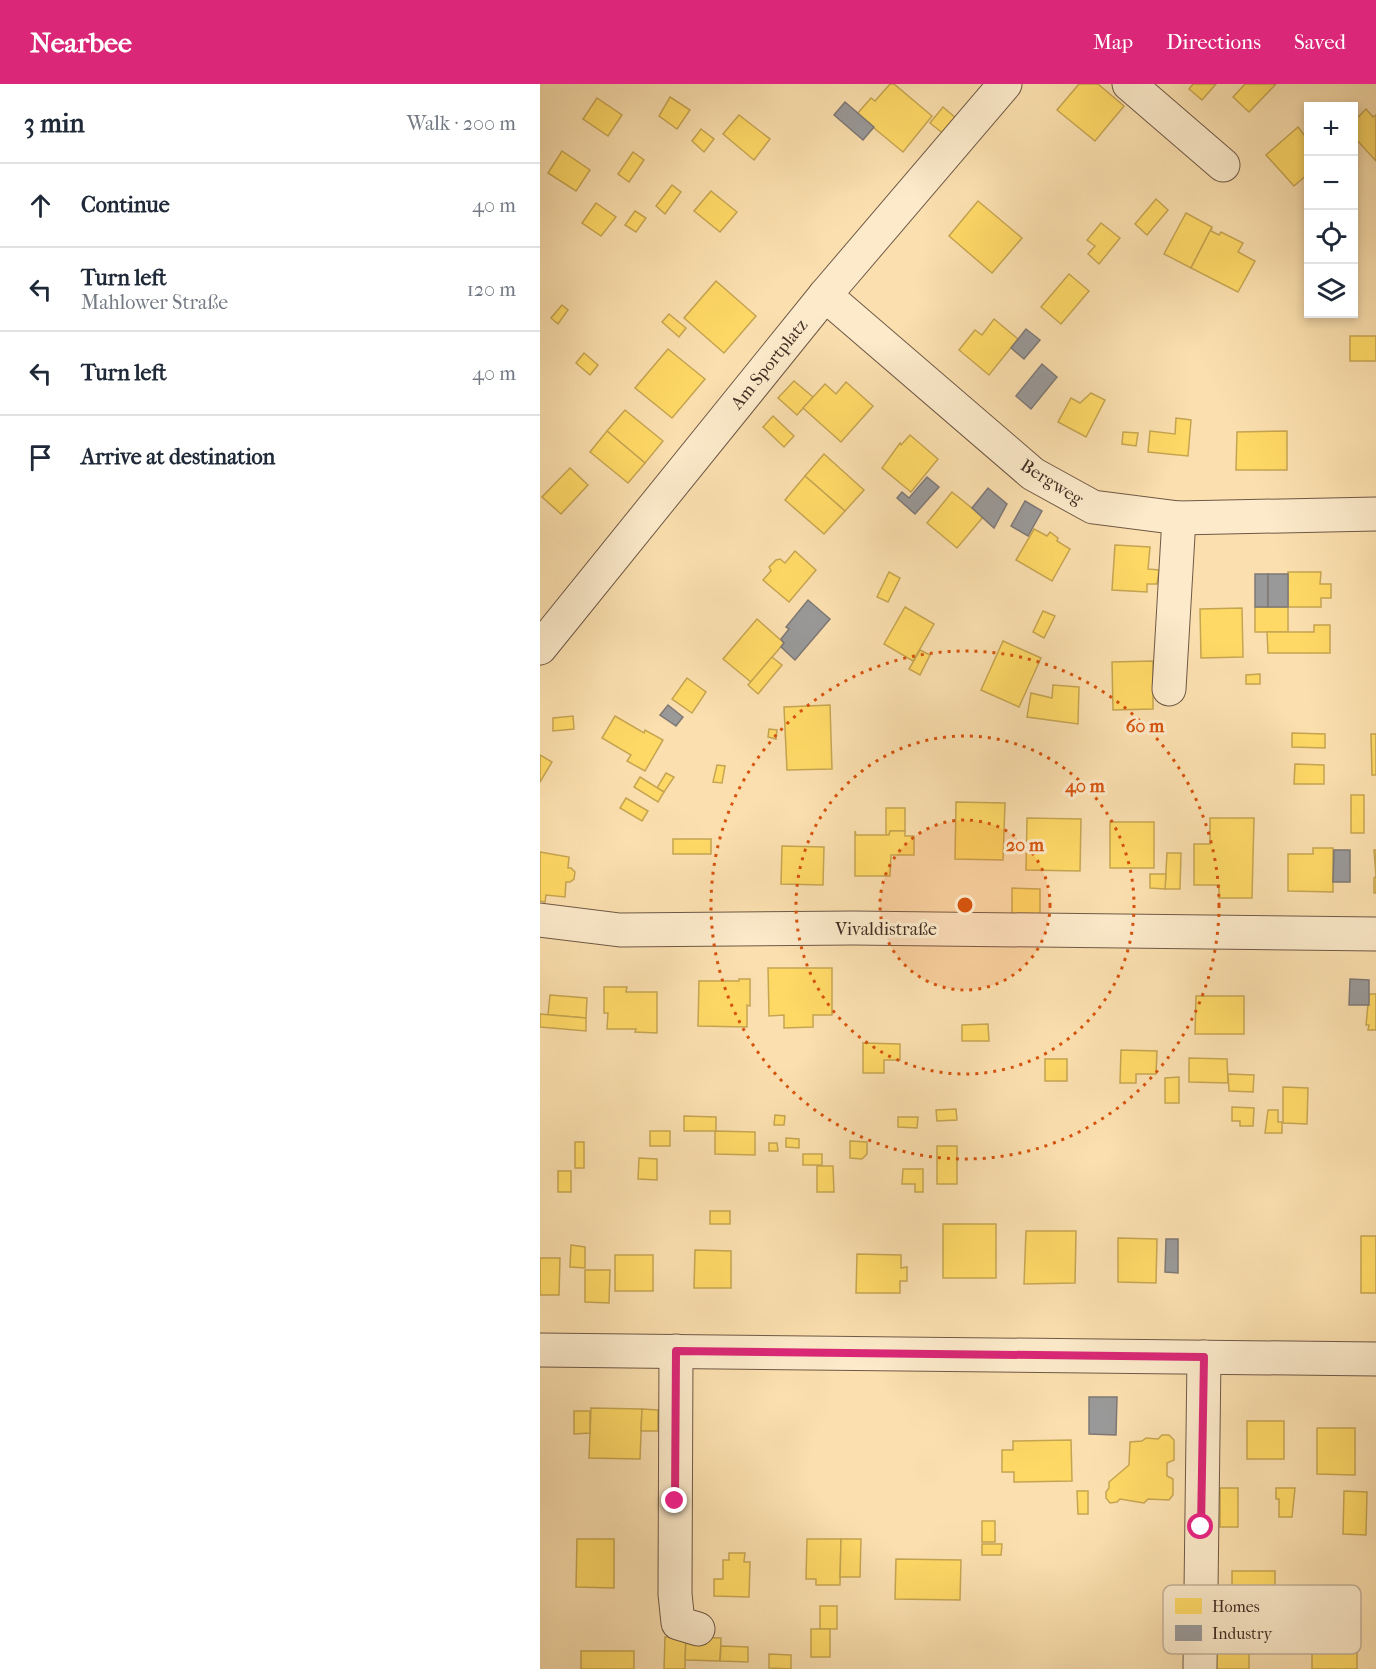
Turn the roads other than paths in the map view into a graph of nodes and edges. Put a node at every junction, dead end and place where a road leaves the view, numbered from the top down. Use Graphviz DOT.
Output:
graph roads {
  1 [pos="1005,84"];
  2 [pos="1129,84"];
  3 [pos="1223,165"];
  4 [pos="825,295"];
  5 [pos="1376,514"];
  6 [pos="1179,518"];
  7 [pos="540,648"];
  8 [pos="1169,689"];
  9 [pos="540,920"];
  10 [pos="1376,934"];
  11 [pos="540,1350"];
  12 [pos="676,1351"];
  13 [pos="1204,1357"];
  14 [pos="1376,1359"];
  15 [pos="1201,1585"];
  16 [pos="698,1629"];
  1 -- 4 [label="street, Am Sportplatz"];
  2 -- 3 [label="street"];
  4 -- 6 [label="street, Bergweg"];
  4 -- 7 [label="street, Am Sportplatz"];
  5 -- 6 [label="street, Bergweg"];
  6 -- 8 [label="street"];
  9 -- 10 [label="street, Vivaldistraße"];
  11 -- 12 [label="street"];
  12 -- 13 [label="street"];
  12 -- 16 [label="street"];
  13 -- 14 [label="street"];
  13 -- 15 [label="street"];
}
